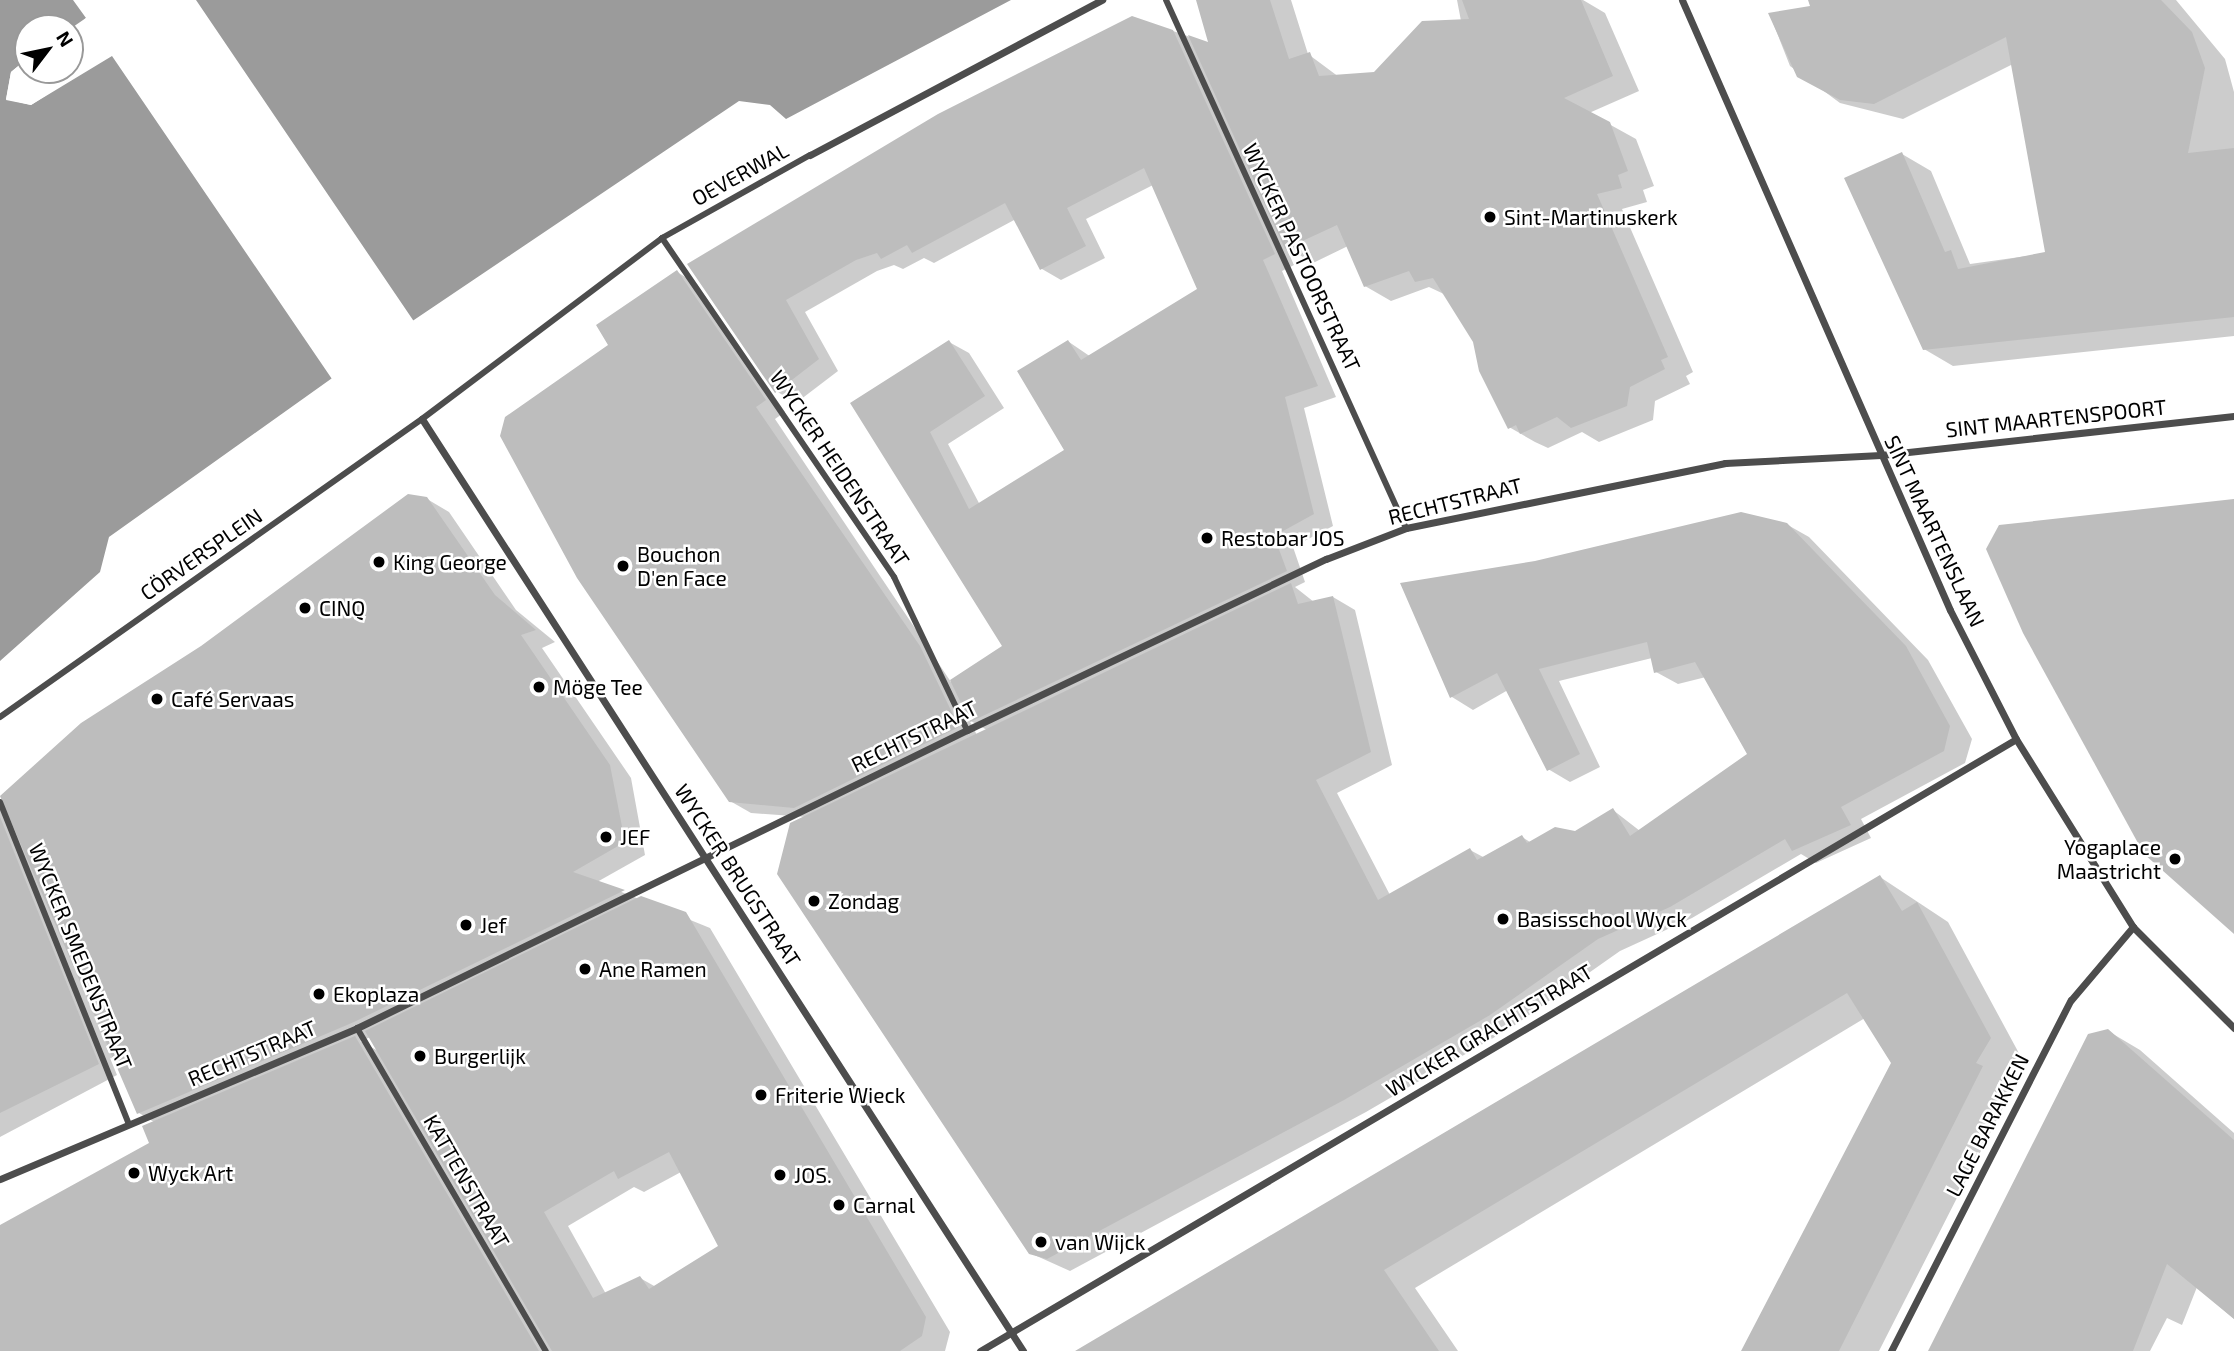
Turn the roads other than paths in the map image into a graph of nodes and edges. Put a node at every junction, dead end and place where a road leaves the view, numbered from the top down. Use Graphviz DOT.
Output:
graph roads {
  1 [pos="1102,0"];
  2 [pos="1166,0"];
  3 [pos="1682,0"];
  4 [pos="810,155"];
  5 [pos="662,238"];
  6 [pos="2234,416"];
  7 [pos="422,419"];
  8 [pos="1881,455"];
  9 [pos="1406,528"];
  10 [pos="0,718"];
  11 [pos="967,730"];
  12 [pos="2017,739"];
  13 [pos="0,802"];
  14 [pos="707,857"];
  15 [pos="2133,927"];
  16 [pos="357,1028"];
  17 [pos="2234,1028"];
  18 [pos="129,1124"];
  19 [pos="0,1179"];
  20 [pos="1010,1332"];
  21 [pos="546,1351"];
  22 [pos="980,1351"];
  23 [pos="1023,1351"];
  24 [pos="1891,1351"];
  1 -- 4 [label="street, OEVERWAL"];
  2 -- 9 [label="street, WYCKER PASTOORSTRAAT"];
  3 -- 8 [label="street, SINT MAARTENSLAAN"];
  4 -- 5 [label="street, OEVERWAL"];
  5 -- 7 [label="street, OEVERWAL"];
  5 -- 11 [label="street, WYCKER HEIDENSTRAAT"];
  6 -- 8 [label="street, SINT MAARTENSPOORT"];
  7 -- 10 [label="street, CÖRVERSPLEIN"];
  7 -- 14 [label="street, WYCKER BRUGSTRAAT"];
  8 -- 9 [label="street, RECHTSTRAAT"];
  8 -- 12 [label="street, SINT MAARTENSLAAN"];
  9 -- 11 [label="street, RECHTSTRAAT"];
  11 -- 14 [label="street, RECHTSTRAAT"];
  12 -- 15 [label="street, SINT MAARTENSLAAN"];
  12 -- 20 [label="street, WYCKER GRACHTSTRAAT"];
  13 -- 18 [label="street, WYCKER SMEDENSTRAAT"];
  14 -- 16 [label="street, RECHTSTRAAT"];
  14 -- 20 [label="street, WYCKER BRUGSTRAAT"];
  15 -- 17 [label="street, SINT MAARTENSLAAN"];
  15 -- 24 [label="street, LAGE BARAKKEN"];
  16 -- 18 [label="street, RECHTSTRAAT"];
  16 -- 21 [label="street, KATTENSTRAAT"];
  18 -- 19 [label="street, RECHTSTRAAT"];
  20 -- 22 [label="street, WYCKER GRACHTSTRAAT"];
  20 -- 23 [label="street, WYCKER BRUGSTRAAT"];
}
